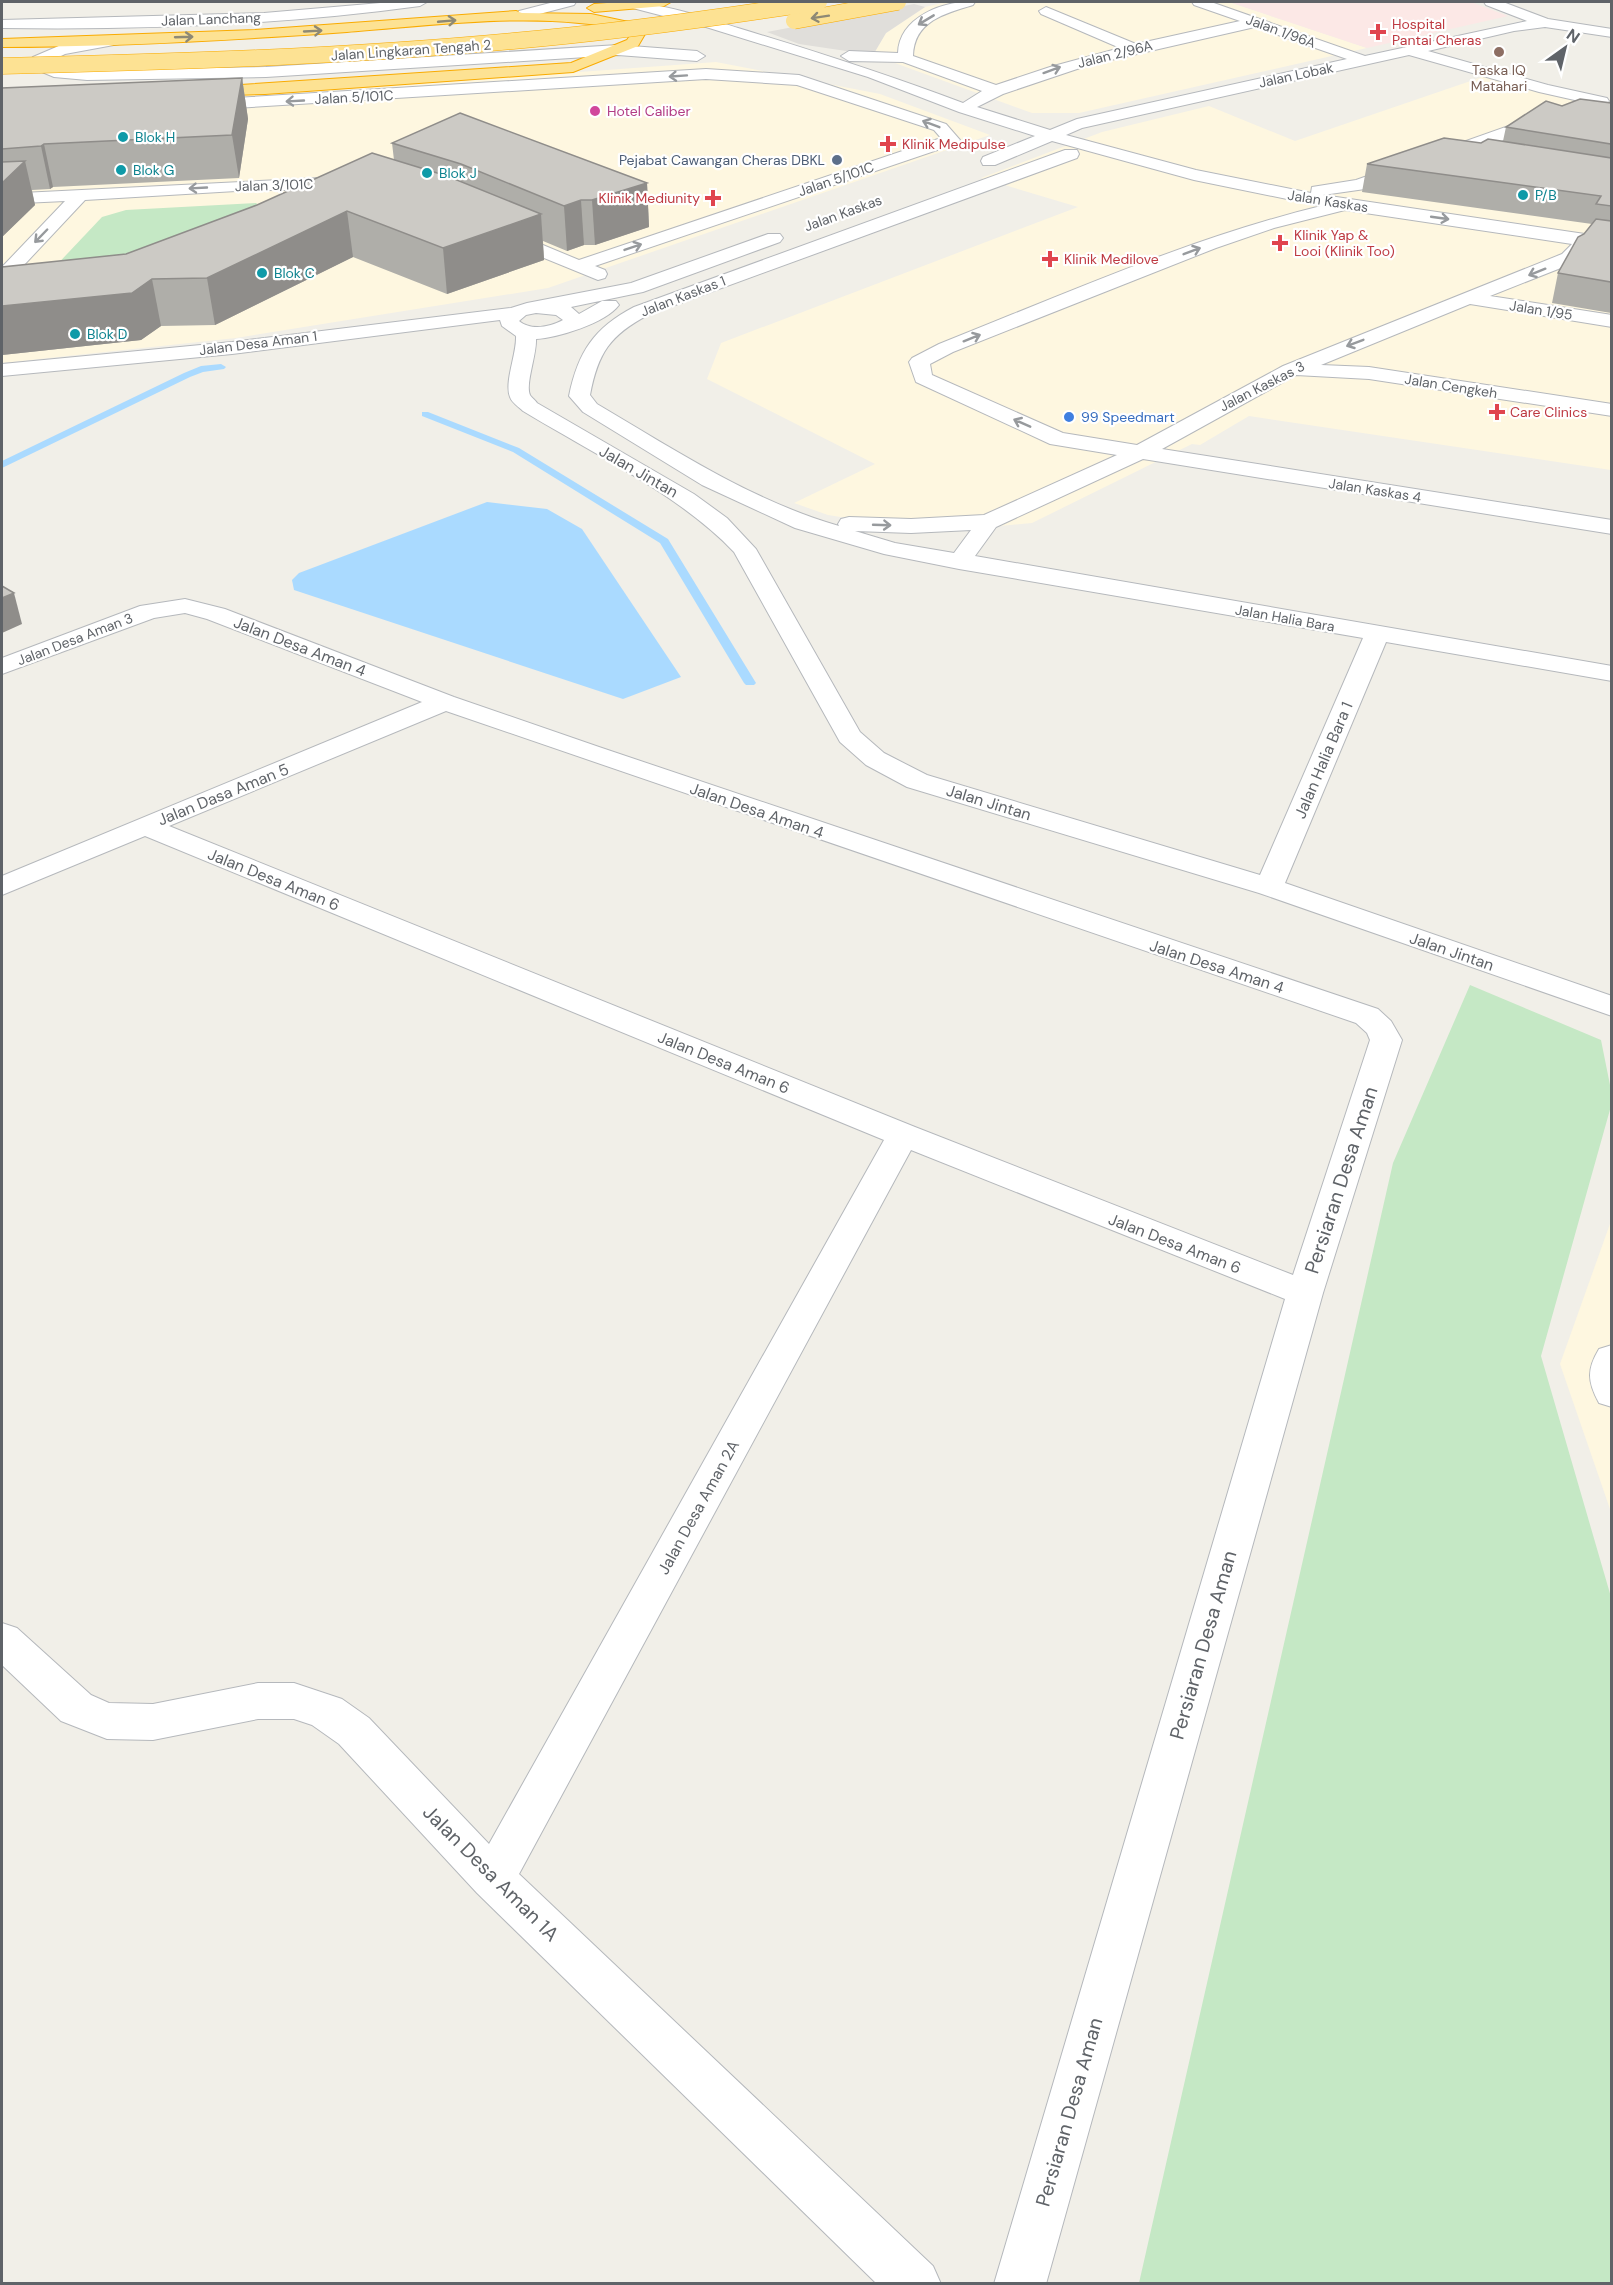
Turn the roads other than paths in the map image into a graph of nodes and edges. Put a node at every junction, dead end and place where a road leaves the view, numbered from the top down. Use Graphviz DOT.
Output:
graph roads {
  1 [pos="420,2"];
  2 [pos="569,2"];
  3 [pos="664,2"];
  4 [pos="758,2"];
  5 [pos="819,2"];
  6 [pos="898,2"];
  7 [pos="968,2"];
  8 [pos="1199,2"];
  9 [pos="1491,2"];
  10 [pos="633,3"];
  11 [pos="1046,11"];
  12 [pos="524,14"];
  13 [pos="494,17"];
  14 [pos="1257,22"];
  15 [pos="1545,23"];
  16 [pos="2,24"];
  17 [pos="1611,33"];
  18 [pos="125,39"];
  19 [pos="675,39"];
  20 [pos="704,42"];
  21 [pos="2,44"];
  22 [pos="789,48"];
  23 [pos="1133,48"];
  24 [pos="618,50"];
  25 [pos="1409,50"];
  26 [pos="2,56"];
  27 [pos="672,57"];
  28 [pos="762,57"];
  29 [pos="859,57"];
  30 [pos="905,58"];
  31 [pos="1363,60"];
  32 [pos="2,66"];
  33 [pos="573,67"];
  34 [pos="706,74"];
  35 [pos="410,80"];
  36 [pos="876,82"];
  37 [pos="502,88"];
  38 [pos="78,90"];
  39 [pos="998,91"];
  40 [pos="930,97"];
  41 [pos="184,99"];
  42 [pos="1594,100"];
  43 [pos="1611,103"];
  44 [pos="971,104"];
  45 [pos="1049,135"];
  46 [pos="1071,154"];
  47 [pos="1450,154"];
  48 [pos="1485,160"];
  49 [pos="972,167"];
  50 [pos="1359,185"];
  51 [pos="349,186"];
  52 [pos="369,188"];
  53 [pos="80,195"];
  54 [pos="1290,195"];
  55 [pos="2,198"];
  56 [pos="316,200"];
  57 [pos="1346,205"];
  58 [pos="1263,212"];
  59 [pos="488,228"];
  60 [pos="793,231"];
  61 [pos="1585,240"];
  62 [pos="1611,244"];
  63 [pos="578,266"];
  64 [pos="2,277"];
  65 [pos="636,288"];
  66 [pos="1470,299"];
  67 [pos="542,307"];
  68 [pos="514,314"];
  69 [pos="1611,321"];
  70 [pos="566,327"];
  71 [pos="526,331"];
  72 [pos="2,370"];
  73 [pos="1290,370"];
  74 [pos="519,386"];
  75 [pos="1611,410"];
  76 [pos="1058,439"];
  77 [pos="1140,453"];
  78 [pos="1075,482"];
  79 [pos="803,522"];
  80 [pos="988,522"];
  81 [pos="1611,527"];
  82 [pos="959,562"];
  83 [pos="149,611"];
  84 [pos="1377,633"];
  85 [pos="2,667"];
  86 [pos="1611,674"];
  87 [pos="445,702"];
  88 [pos="144,826"];
  89 [pos="2,886"];
  90 [pos="1269,887"];
  91 [pos="1611,1007"];
  92 [pos="1367,1016"];
  93 [pos="903,1135"];
  94 [pos="1305,1293"];
  95 [pos="1611,1358"];
  96 [pos="1611,1393"];
  97 [pos="2,1640"];
  98 [pos="493,1879"];
  99 [pos="915,2283"];
  100 [pos="1020,2283"];
  1 -- 16 [label="street, Jalan Lanchang"];
  2 -- 12 [label="street"];
  3 -- 10 [label="highway"];
  4 -- 26 [label="highway, Jalan Lingkaran Tengah 2"];
  5 -- 32 [label="highway, Jalan Lingkaran Tengah 2, bridge"];
  6 -- 20 [label="highway, one-way, bridge"];
  7 -- 30 [label="street, one-way"];
  8 -- 14 [label="street, Jalan 1/96A"];
  9 -- 15 [label="street"];
  10 -- 12 [label="highway"];
  10 -- 20 [label="street, Jalan Kaskas"];
  11 -- 23 [label="street"];
  12 -- 13 [label="highway"];
  18 -- 13 [label="highway, one-way"];
  13 -- 24 [label="highway"];
  14 -- 23 [label="street, Jalan 2/96A"];
  14 -- 31 [label="street, Jalan 1/96A"];
  15 -- 17 [label="street"];
  15 -- 25 [label="street, Jalan Lobak"];
  18 -- 21 [label="highway"];
  18 -- 24 [label="street"];
  19 -- 38 [label="highway"];
  20 -- 22 [label="street, Jalan Kaskas"];
  20 -- 27 [label="street"];
  22 -- 29 [label="street"];
  22 -- 40 [label="street, Jalan Kaskas"];
  39 -- 23 [label="street, Jalan 2/96A, one-way"];
  24 -- 27 [label="street"];
  24 -- 33 [label="highway"];
  25 -- 31 [label="street, Jalan Lobak"];
  25 -- 42 [label="street"];
  27 -- 33 [label="street"];
  28 -- 36 [label="street"];
  29 -- 30 [label="street"];
  29 -- 44 [label="street"];
  30 -- 39 [label="street"];
  31 -- 45 [label="street, Jalan Lobak"];
  33 -- 35 [label="highway"];
  34 -- 36 [label="street, Jalan 5/101C"];
  34 -- 37 [label="street, Jalan 5/101C, one-way"];
  63 -- 34 [label="street, Jalan 5/101C, one-way"];
  35 -- 37 [label="street"];
  35 -- 41 [label="highway"];
  36 -- 40 [label="street"];
  37 -- 41 [label="street, Jalan 5/101C, one-way"];
  39 -- 44 [label="street, Jalan 2/96A"];
  40 -- 44 [label="street, Jalan Kaskas"];
  42 -- 43 [label="street"];
  42 -- 47 [label="street"];
  44 -- 45 [label="street, Jalan Kaskas"];
  45 -- 46 [label="street, Jalan Kaskas"];
  45 -- 49 [label="street"];
  45 -- 54 [label="street, Jalan Kaskas"];
  46 -- 58 [label="street, Jalan Kaskas"];
  46 -- 79 [label="street, Jalan Kaskas 1"];
  47 -- 48 [label="street"];
  47 -- 50 [label="street"];
  50 -- 54 [label="street"];
  50 -- 57 [label="street"];
  51 -- 52 [label="street, Jalan 3/101C"];
  51 -- 53 [label="street, Jalan 3/101C, one-way"];
  51 -- 56 [label="street"];
  53 -- 55 [label="street, Jalan 3/101C"];
  53 -- 64 [label="street, one-way"];
  54 -- 57 [label="street, Jalan Kaskas"];
  57 -- 58 [label="street"];
  57 -- 61 [label="street, Jalan Kaskas, one-way"];
  76 -- 58 [label="street, one-way"];
  59 -- 63 [label="street"];
  60 -- 65 [label="street, Jalan Kaskas"];
  61 -- 62 [label="street, Jalan Kaskas"];
  61 -- 66 [label="street, Jalan Kaskas 3, one-way"];
  63 -- 65 [label="street"];
  65 -- 67 [label="street, Jalan Kaskas"];
  65 -- 70 [label="street, Jalan Kaskas"];
  66 -- 69 [label="street, Jalan 1/95"];
  66 -- 73 [label="street, Jalan Kaskas 3, one-way"];
  67 -- 68 [label="street, Jalan Desa Aman 1"];
  67 -- 70 [label="street"];
  68 -- 71 [label="street"];
  68 -- 72 [label="street, Jalan Desa Aman 1"];
  70 -- 71 [label="street, Jalan Kaskas"];
  70 -- 74 [label="street"];
  71 -- 74 [label="street"];
  73 -- 75 [label="street, Jalan Cengkeh"];
  73 -- 77 [label="street, Jalan Kaskas 3"];
  74 -- 90 [label="street, Jalan Jintan"];
  76 -- 77 [label="street"];
  76 -- 78 [label="street"];
  77 -- 78 [label="street, Jalan Kaskas 3"];
  77 -- 81 [label="street, Jalan Kaskas 4"];
  78 -- 80 [label="street, Jalan Kaskas 3"];
  79 -- 80 [label="street, Jalan Kaskas 1, one-way"];
  79 -- 82 [label="street, Jalan Kaskas 1"];
  80 -- 82 [label="street, Jalan Kaskas 3"];
  82 -- 84 [label="street, Jalan Halia Bara"];
  83 -- 85 [label="street, Jalan Desa Aman 3"];
  83 -- 87 [label="street, Jalan Desa Aman 4"];
  84 -- 86 [label="street, Jalan Halia Bara"];
  84 -- 90 [label="street, Jalan Halia Bara 1"];
  87 -- 88 [label="street, Jalan Dasa Aman 5"];
  87 -- 92 [label="street, Jalan Desa Aman 4"];
  88 -- 89 [label="street, Jalan Dasa Aman 5"];
  88 -- 93 [label="street, Jalan Desa Aman 6"];
  90 -- 91 [label="street, Jalan Jintan"];
  92 -- 94 [label="street, Persiaran Desa Aman"];
  93 -- 94 [label="street, Jalan Desa Aman 6"];
  93 -- 98 [label="street, Jalan Desa Aman 2A"];
  94 -- 100 [label="street, Persiaran Desa Aman"];
  95 -- 96 [label="street"];
  97 -- 98 [label="street, Jalan Desa Aman 1A"];
  98 -- 99 [label="street, Jalan Desa Aman 1A"];
}
